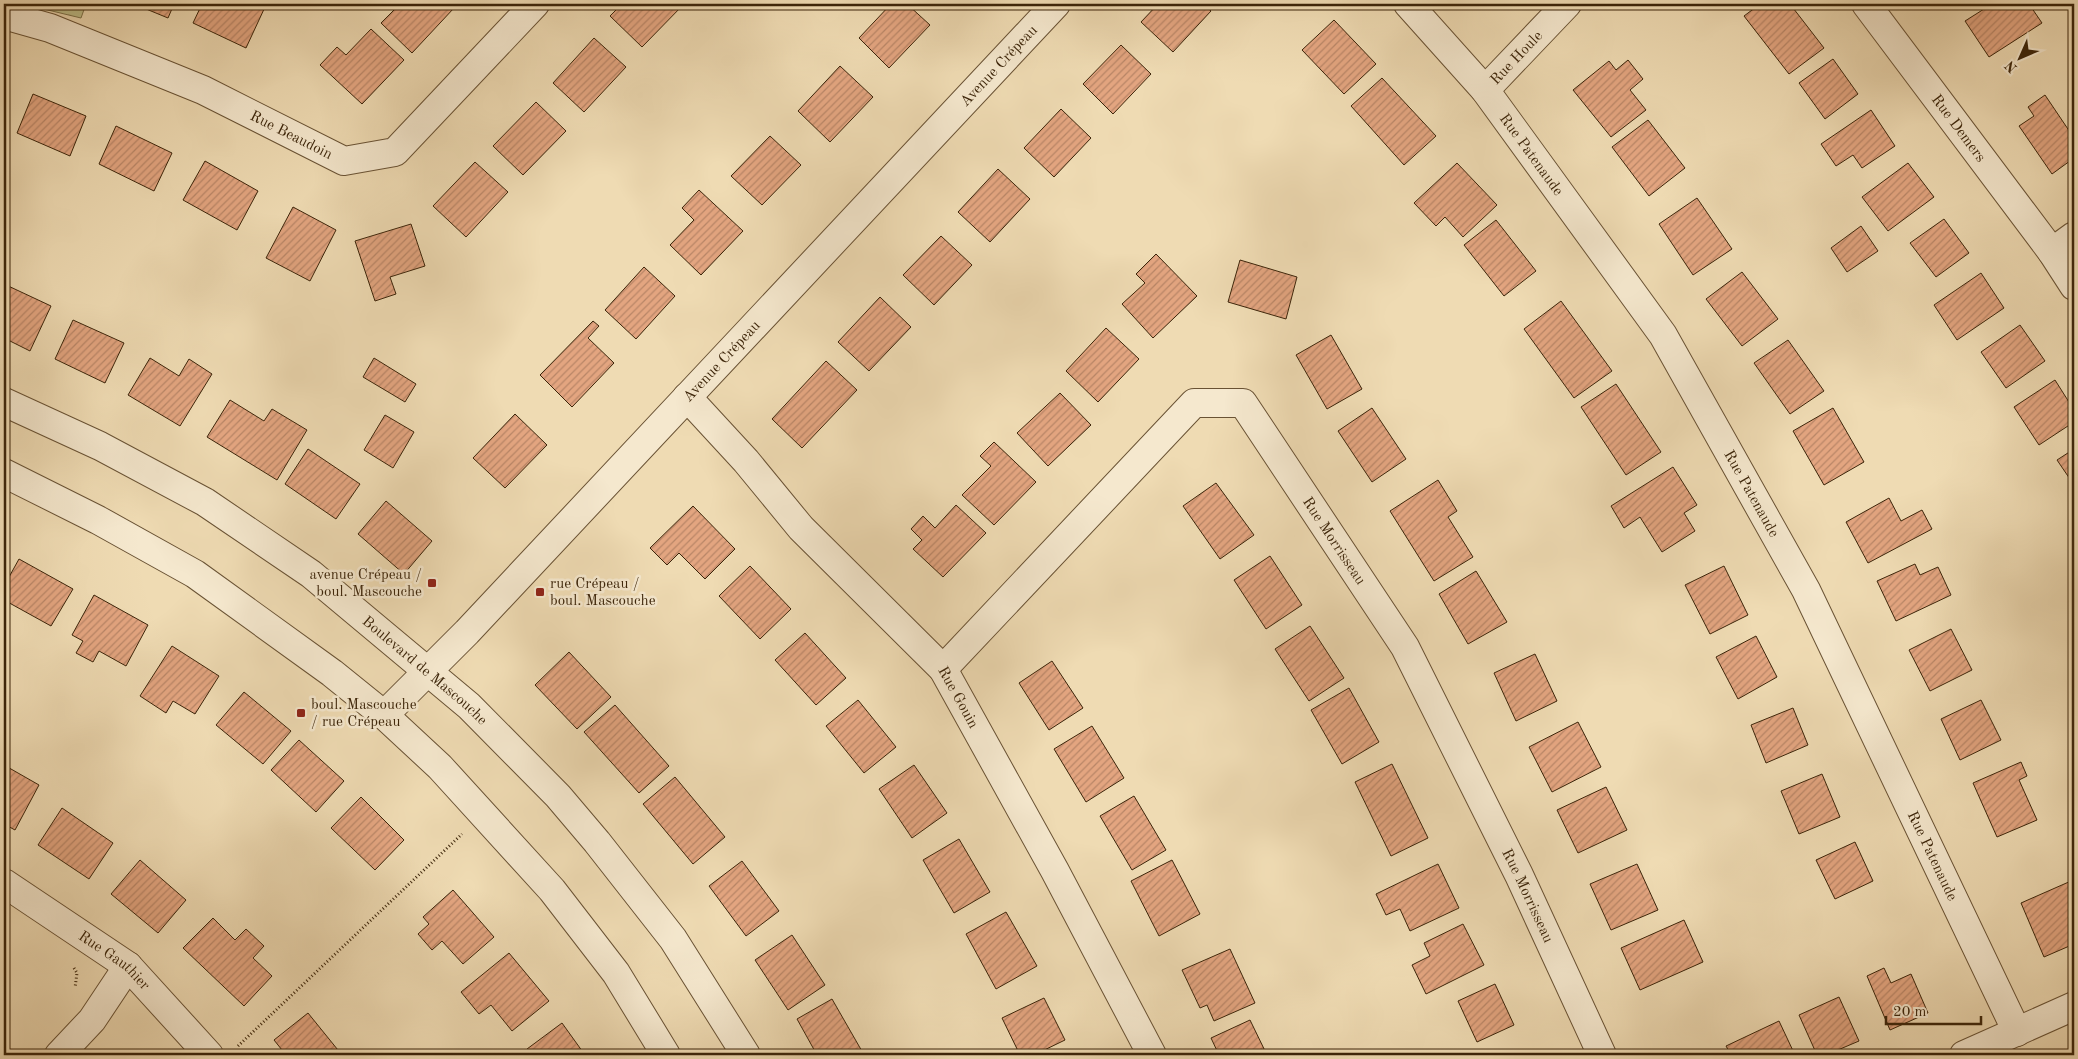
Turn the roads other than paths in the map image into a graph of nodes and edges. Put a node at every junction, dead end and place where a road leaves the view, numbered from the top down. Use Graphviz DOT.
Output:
graph roads {
  1 [pos="535,4"];
  2 [pos="1056,4"];
  3 [pos="1408,4"];
  4 [pos="1567,4"];
  5 [pos="1866,4"];
  6 [pos="4,15"];
  7 [pos="1485,90"];
  8 [pos="2074,236"];
  9 [pos="2052,252"];
  10 [pos="2074,286"];
  11 [pos="687,397"];
  12 [pos="4,402"];
  13 [pos="4,473"];
  14 [pos="943,669"];
  15 [pos="428,672"];
  16 [pos="384,715"];
  17 [pos="4,883"];
  18 [pos="128,966"];
  19 [pos="2074,1006"];
  20 [pos="2017,1032"];
  21 [pos="59,1055"];
  22 [pos="209,1055"];
  23 [pos="666,1055"];
  24 [pos="746,1055"];
  25 [pos="1152,1055"];
  26 [pos="1602,1055"];
  27 [pos="1964,1055"];
  1 -- 6 [label="street, Rue Beaudoin"];
  2 -- 11 [label="street, Avenue Crépeau"];
  3 -- 7 [label="street, Rue Patenaude"];
  4 -- 7 [label="street, Rue Houle"];
  5 -- 9 [label="street, Rue Demers"];
  7 -- 20 [label="street, Rue Patenaude"];
  8 -- 9 [label="street"];
  9 -- 10 [label="street, Rue Demers"];
  11 -- 14 [label="street, Rue Gouin"];
  11 -- 15 [label="street, Avenue Crépeau"];
  12 -- 15 [label="street, Boulevard de Mascouche"];
  13 -- 16 [label="street"];
  14 -- 25 [label="street, Rue Gouin"];
  14 -- 26 [label="street, Rue Morrisseau"];
  15 -- 16 [label="street, Avenue Crépeau"];
  15 -- 24 [label="street, Boulevard de Mascouche"];
  16 -- 23 [label="street"];
  17 -- 18 [label="street, Rue Gauthier"];
  18 -- 21 [label="street"];
  18 -- 22 [label="street, Rue Gauthier"];
  19 -- 20 [label="street"];
  20 -- 27 [label="street"];
}
